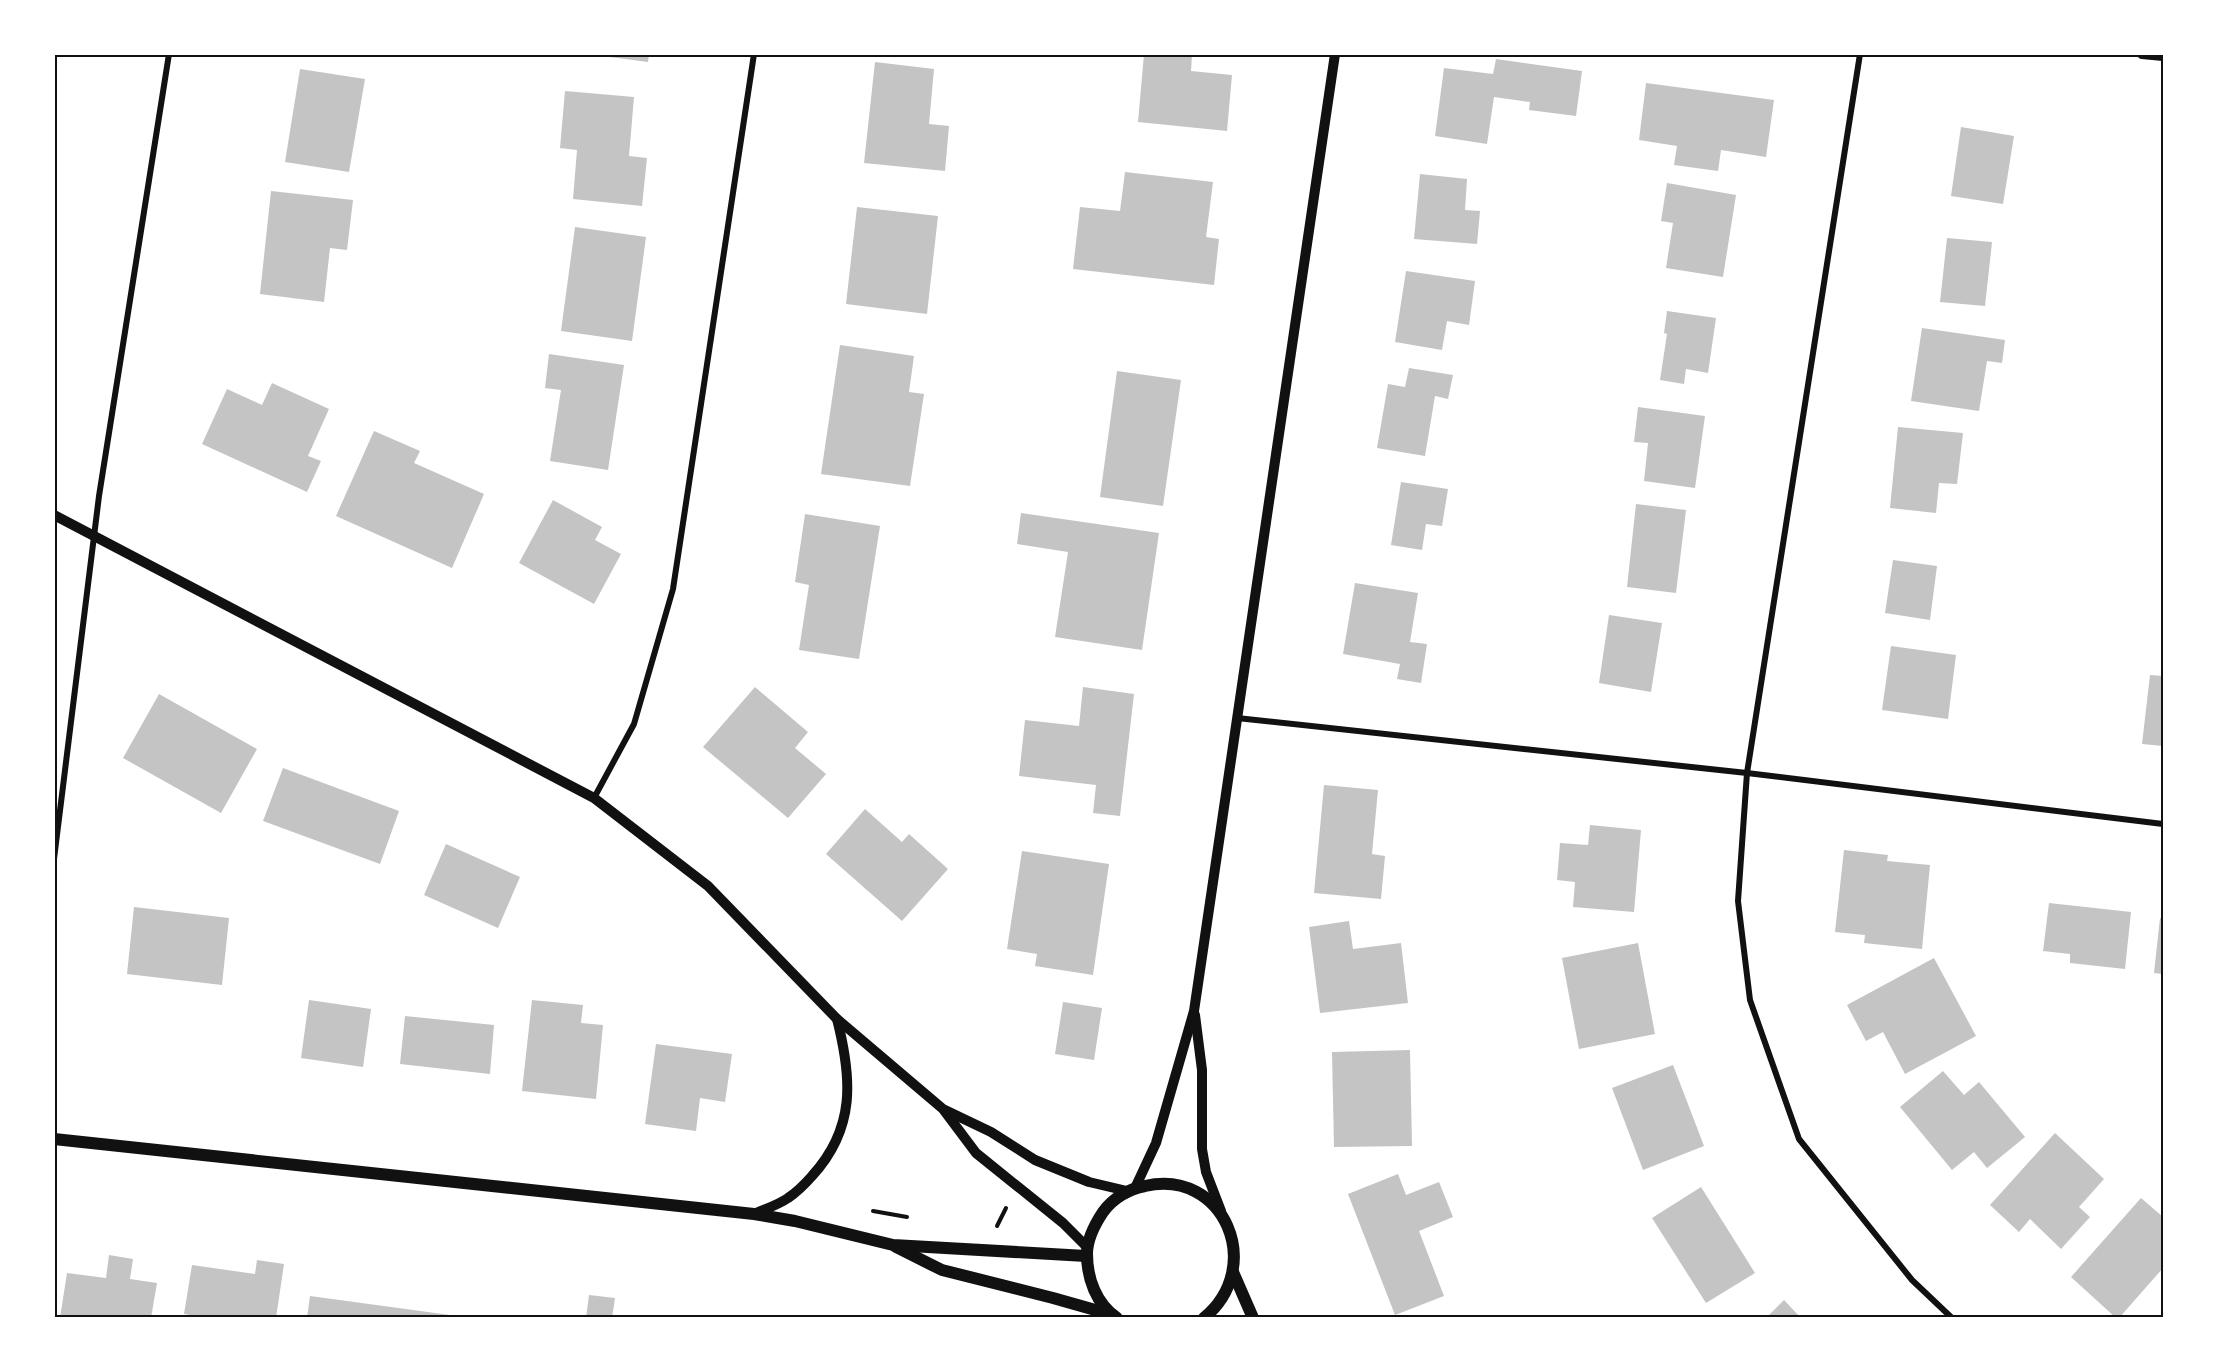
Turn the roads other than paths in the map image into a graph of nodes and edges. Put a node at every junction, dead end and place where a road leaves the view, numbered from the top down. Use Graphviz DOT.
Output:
graph roads {
  1 [pos="169,54"];
  2 [pos="754,54"];
  3 [pos="1335,54"];
  4 [pos="1860,54"];
  5 [pos="2142,54"];
  6 [pos="2163,56"];
  7 [pos="54,515"];
  8 [pos="93,535"];
  9 [pos="1238,718"];
  10 [pos="1747,773"];
  11 [pos="594,798"];
  12 [pos="2163,824"];
  13 [pos="54,859"];
  14 [pos="1194,1011"];
  15 [pos="837,1018"];
  16 [pos="943,1109"];
  17 [pos="54,1139"];
  18 [pos="1131,1190"];
  19 [pos="754,1214"];
  20 [pos="1224,1218"];
  21 [pos="892,1245"];
  22 [pos="1087,1251"];
  23 [pos="1233,1272"];
  24 [pos="1115,1317"];
  25 [pos="1204,1318"];
  26 [pos="1253,1318"];
  27 [pos="1952,1318"];
  1 -- 8 [label="street"];
  2 -- 11 [label="street"];
  3 -- 9 [label="street"];
  4 -- 10 [label="street"];
  5 -- 6 [label="street"];
  7 -- 8 [label="street"];
  8 -- 11 [label="street"];
  8 -- 13 [label="street"];
  9 -- 10 [label="street"];
  9 -- 14 [label="street"];
  10 -- 12 [label="street"];
  10 -- 27 [label="street"];
  11 -- 15 [label="street"];
  14 -- 18 [label="street"];
  14 -- 20 [label="street"];
  15 -- 16 [label="street"];
  15 -- 19 [label="street"];
  16 -- 18 [label="street"];
  16 -- 22 [label="street"];
  17 -- 19 [label="main road"];
  18 -- 20 [label="main road"];
  18 -- 22 [label="main road"];
  19 -- 21 [label="main road"];
  20 -- 23 [label="main road"];
  21 -- 22 [label="main road"];
  21 -- 24 [label="main road"];
  22 -- 24 [label="main road"];
  23 -- 25 [label="main road"];
  23 -- 26 [label="main road"];
}
